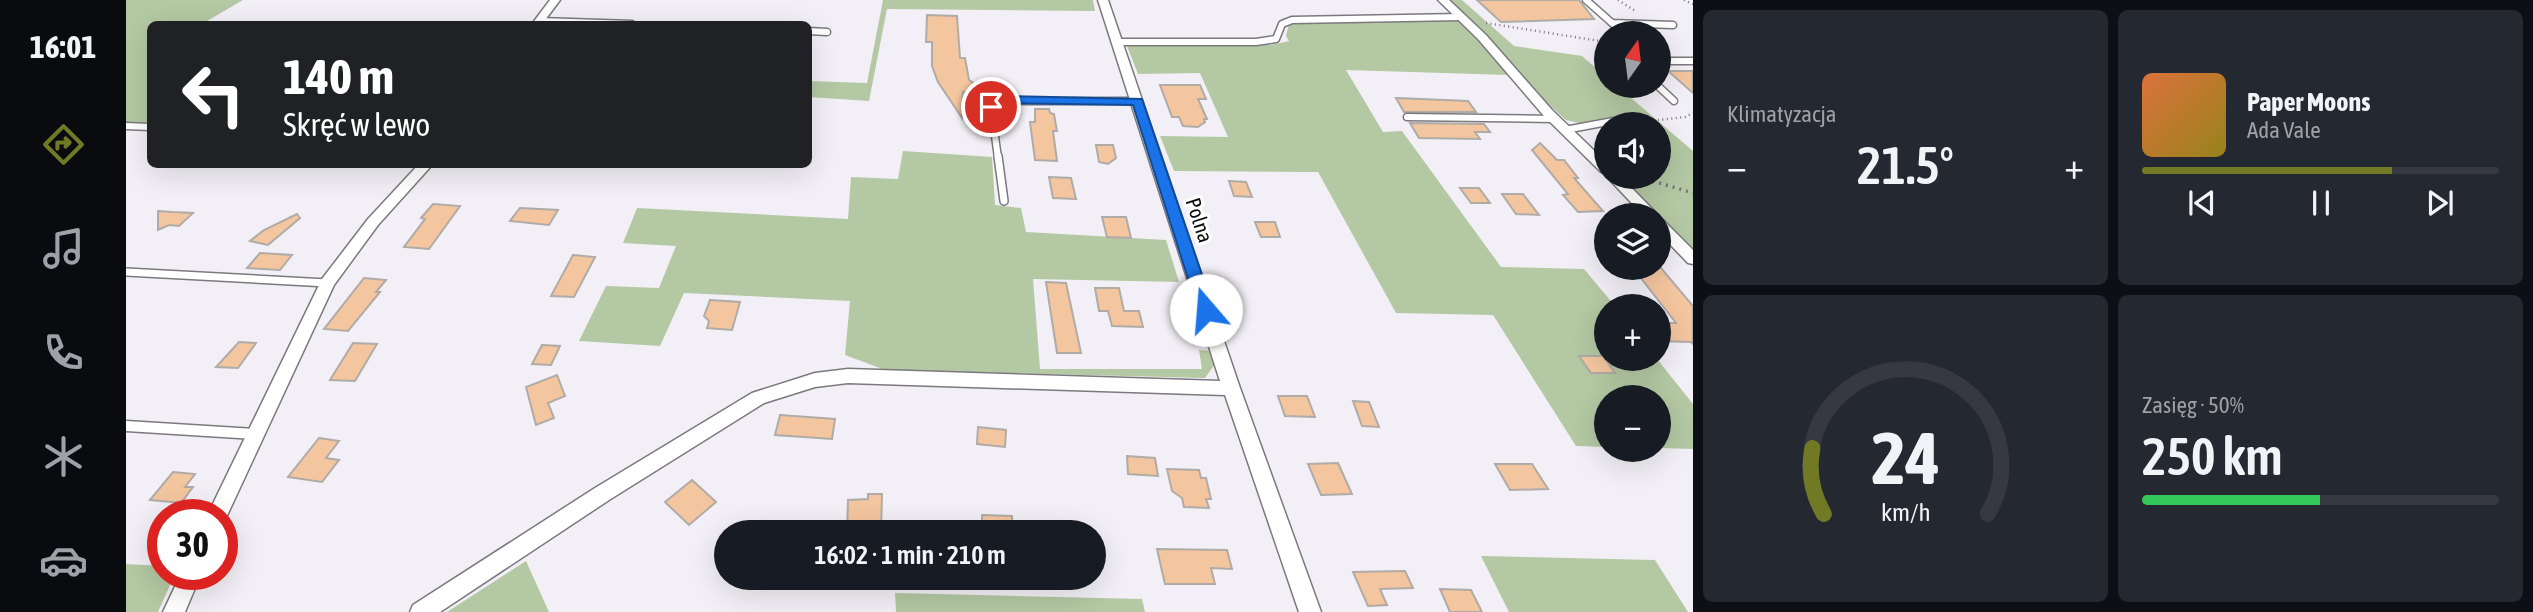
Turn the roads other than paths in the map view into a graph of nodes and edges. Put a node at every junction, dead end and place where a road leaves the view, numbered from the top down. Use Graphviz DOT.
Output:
graph roads {
  1 [pos="555,0"];
  2 [pos="1103,0"];
  3 [pos="1443,0"];
  4 [pos="1586,0"];
  5 [pos="1462,18"];
  6 [pos="539,21"];
  7 [pos="1610,21"];
  8 [pos="812,31"];
  9 [pos="827,32"];
  10 [pos="1119,42"];
  11 [pos="1671,61"];
  12 [pos="1693,61"];
  13 [pos="1671,98"];
  14 [pos="1138,101"];
  15 [pos="1674,101"];
  16 [pos="1406,117"];
  17 [pos="1554,119"];
  18 [pos="1594,125"];
  19 [pos="126,126"];
  20 [pos="147,127"];
  21 [pos="1565,130"];
  22 [pos="1594,158"];
  23 [pos="422,168"];
  24 [pos="1626,189"];
  25 [pos="1004,201"];
  26 [pos="1639,203"];
  27 [pos="1671,236"];
  28 [pos="1693,259"];
  29 [pos="126,272"];
  30 [pos="327,283"];
  31 [pos="1231,388"];
  32 [pos="126,426"];
  33 [pos="254,434"];
  34 [pos="225,499"];
  35 [pos="184,590"];
  36 [pos="174,612"];
  37 [pos="421,612"];
  38 [pos="1310,612"];
  1 -- 6 [label="street"];
  2 -- 10 [label="street, Polna"];
  3 -- 5 [label="street"];
  4 -- 7 [label="lane"];
  5 -- 10 [label="lane"];
  5 -- 17 [label="street"];
  8 -- 9 [label="lane"];
  10 -- 14 [label="street, Polna"];
  11 -- 12 [label="lane"];
  13 -- 15 [label="lane"];
  14 -- 25 [label="lane"];
  14 -- 31 [label="street, Polna"];
  16 -- 17 [label="lane"];
  17 -- 21 [label="street"];
  18 -- 21 [label="lane"];
  19 -- 20 [label="lane"];
  21 -- 22 [label="street"];
  23 -- 30 [label="street"];
  24 -- 26 [label="street"];
  27 -- 28 [label="street"];
  29 -- 30 [label="lane"];
  30 -- 33 [label="street"];
  31 -- 37 [label="street"];
  31 -- 38 [label="street, Polna"];
  32 -- 33 [label="lane"];
  33 -- 34 [label="street"];
  35 -- 36 [label="street"];
}
